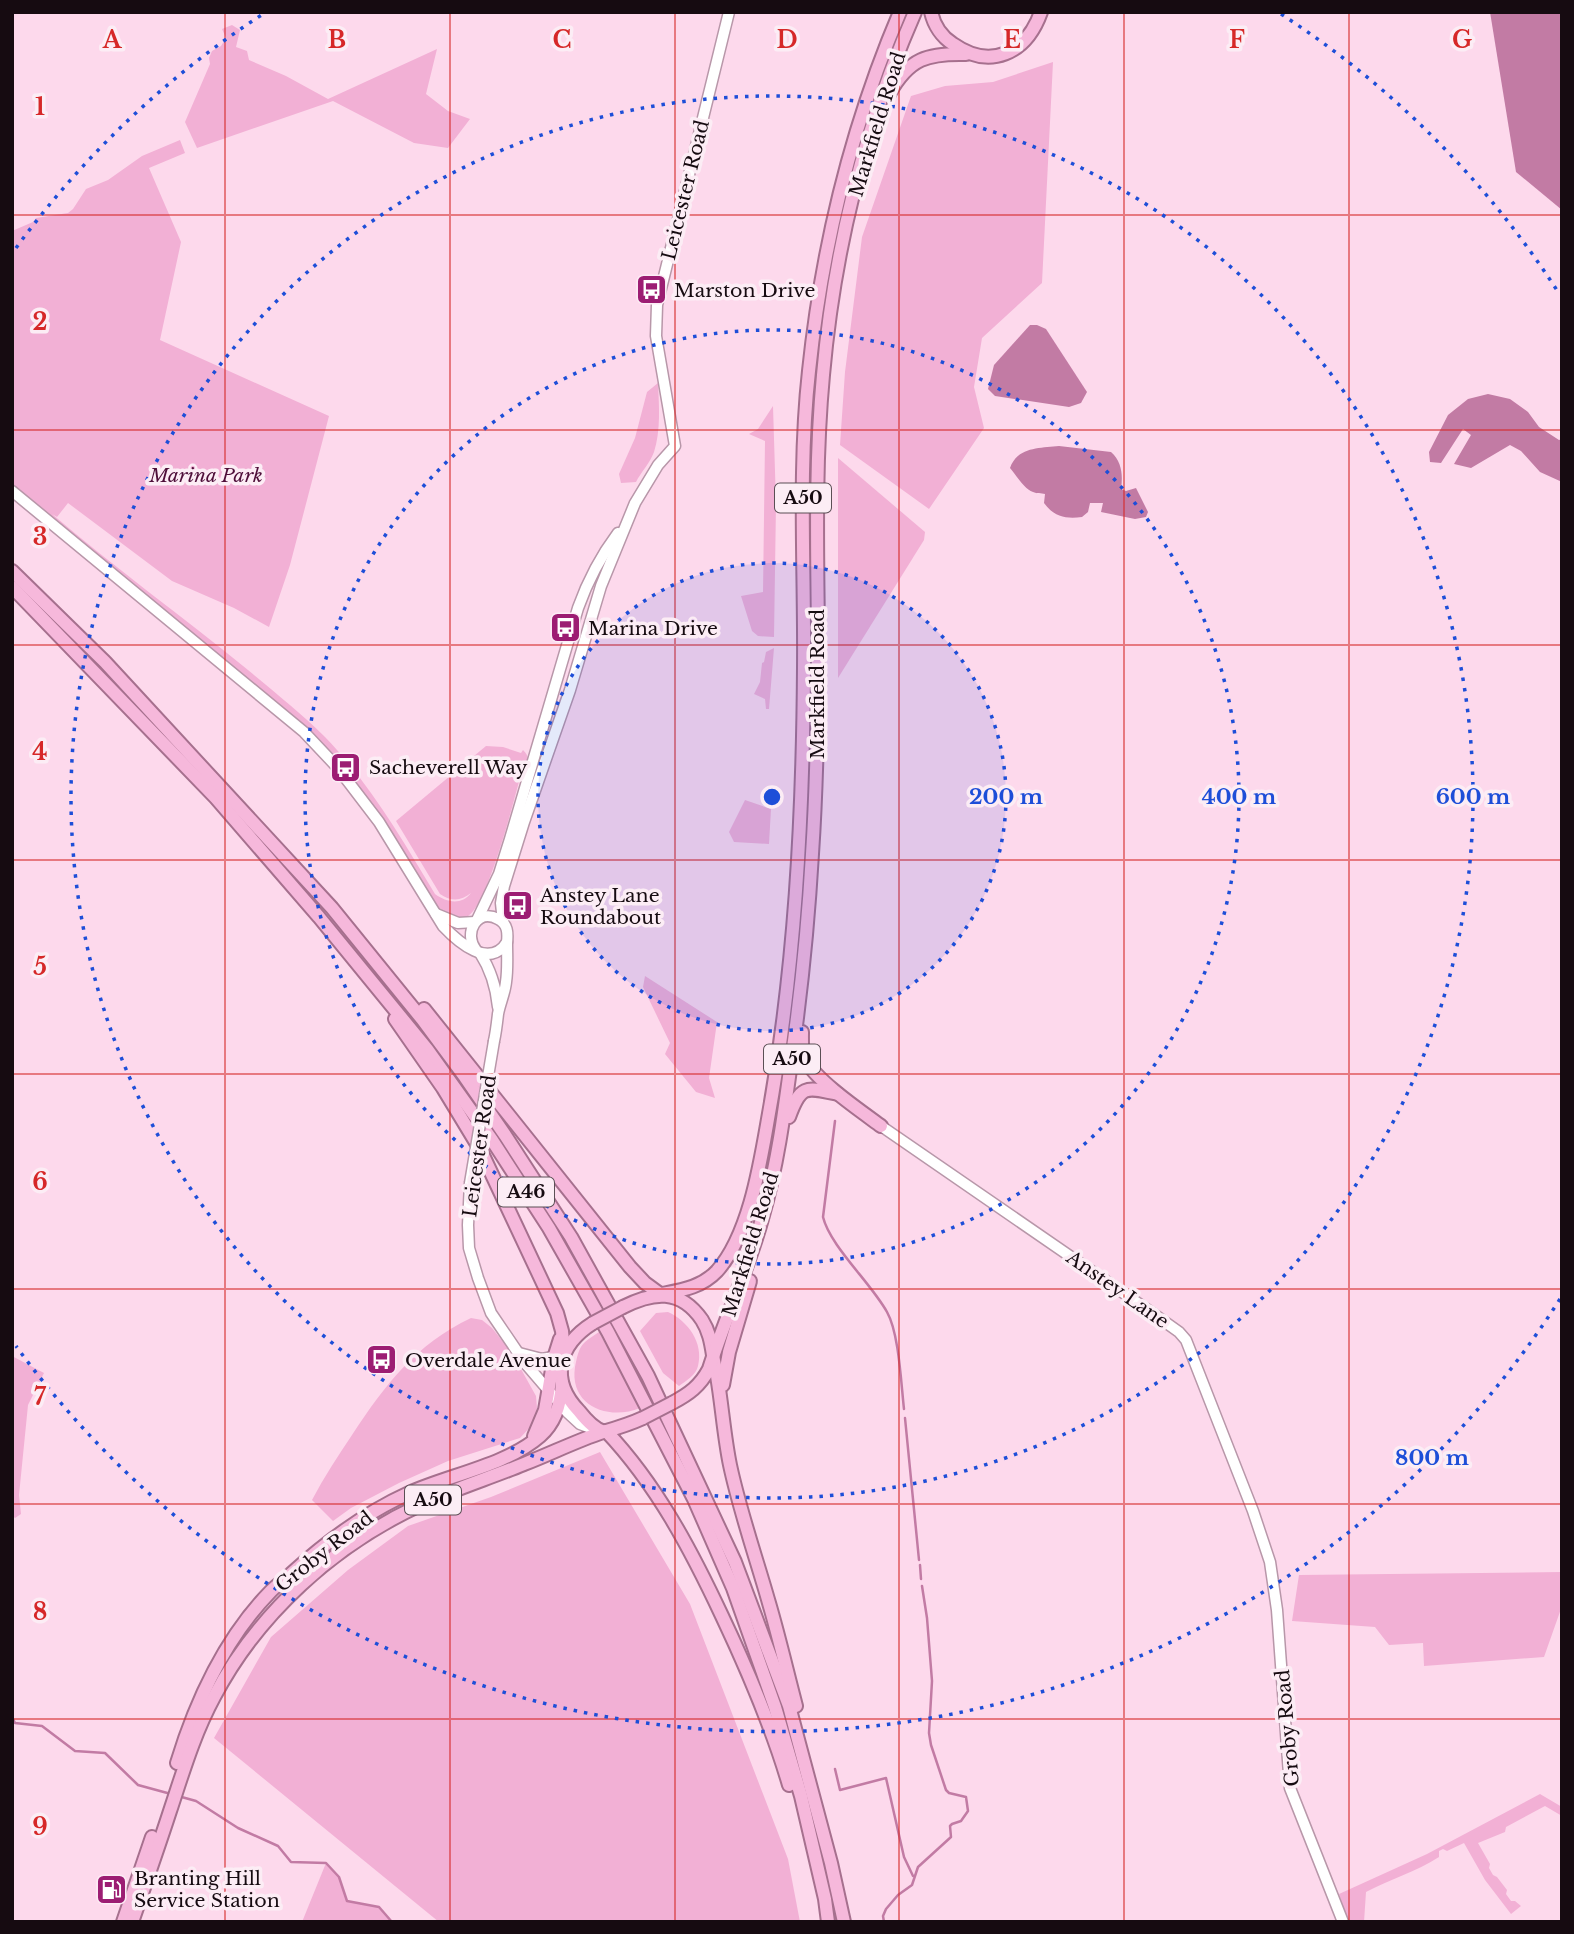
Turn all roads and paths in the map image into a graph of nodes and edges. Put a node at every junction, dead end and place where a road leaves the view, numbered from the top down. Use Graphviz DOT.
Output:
graph roads {
  1 [pos="729,12"];
  2 [pos="900,12"];
  3 [pos="915,12"];
  4 [pos="932,12"];
  5 [pos="1041,12"];
  6 [pos="970,54"];
  7 [pos="875,119"];
  8 [pos="12,491"];
  9 [pos="626,521"];
  10 [pos="598,562"];
  11 [pos="608,568"];
  12 [pos="12,571"];
  13 [pos="589,578"];
  14 [pos="601,586"];
  15 [pos="12,587"];
  16 [pos="332,908"];
  17 [pos="436,914"];
  18 [pos="476,921"];
  19 [pos="503,922"];
  20 [pos="507,942"];
  21 [pos="478,951"];
  22 [pos="367,974"];
  23 [pos="801,989"];
  24 [pos="499,1011"];
  25 [pos="838,1094"];
  26 [pos="881,1126"];
  27 [pos="779,1149"];
  28 [pos="661,1294"];
  29 [pos="518,1352"];
  30 [pos="561,1355"];
  31 [pos="713,1356"];
  32 [pos="562,1383"];
  33 [pos="549,1392"];
  34 [pos="559,1403"];
  35 [pos="721,1406"];
  36 [pos="602,1431"];
  37 [pos="531,1442"];
  38 [pos="1277,1610"];
  39 [pos="180,1769"];
  40 [pos="166,1811"];
  41 [pos="831,1863"];
  42 [pos="123,1922"];
  43 [pos="132,1922"];
  44 [pos="822,1922"];
  45 [pos="828,1922"];
  46 [pos="844,1922"];
  47 [pos="1343,1922"];
  1 -- 9 [label="street, Leicester Road"];
  2 -- 28 [label="highway, Markfield Road / A50"];
  3 -- 7 [label="highway, Markfield Road / A50"];
  4 -- 6 [label="highway"];
  5 -- 6 [label="highway"];
  6 -- 7 [label="highway"];
  7 -- 23 [label="highway, Markfield Road / A50"];
  8 -- 17 [label="street"];
  9 -- 10 [label="street, Leicester Road"];
  9 -- 11 [label="street, Leicester Road"];
  10 -- 11 [label="street"];
  10 -- 13 [label="street, Leicester Road"];
  11 -- 14 [label="street, Leicester Road"];
  12 -- 16 [label="highway, A46"];
  13 -- 14 [label="street"];
  13 -- 18 [label="street, Leicester Road"];
  14 -- 19 [label="street, Leicester Road"];
  15 -- 22 [label="highway, A46"];
  16 -- 28 [label="highway"];
  16 -- 41 [label="highway, A46"];
  17 -- 18 [label="street"];
  17 -- 21 [label="street"];
  18 -- 19 [label="street"];
  18 -- 21 [label="street"];
  19 -- 20 [label="street"];
  20 -- 21 [label="street"];
  20 -- 24 [label="street, Leicester Road"];
  21 -- 24 [label="street, Leicester Road"];
  22 -- 30 [label="highway"];
  22 -- 45 [label="highway, A46"];
  23 -- 25 [label="highway"];
  23 -- 27 [label="highway, Markfield Road / A50"];
  24 -- 29 [label="street, Leicester Road, bridge"];
  25 -- 26 [label="highway"];
  25 -- 27 [label="highway"];
  26 -- 38 [label="street, Anstey Lane"];
  27 -- 31 [label="highway, Markfield Road / A50"];
  27 -- 35 [label="highway"];
  28 -- 30 [label="highway, bridge"];
  28 -- 31 [label="highway"];
  29 -- 30 [label="street"];
  29 -- 33 [label="street, Leicester Road"];
  30 -- 32 [label="highway"];
  30 -- 33 [label="highway"];
  31 -- 35 [label="highway"];
  31 -- 36 [label="highway, bridge"];
  32 -- 34 [label="highway, Groby Road / A50"];
  32 -- 36 [label="highway"];
  33 -- 34 [label="street, Leicester Road"];
  33 -- 37 [label="highway"];
  34 -- 36 [label="street, Leicester Road"];
  34 -- 37 [label="highway, Groby Road / A50"];
  35 -- 41 [label="highway"];
  36 -- 39 [label="highway, Groby Road / A50"];
  36 -- 44 [label="highway"];
  37 -- 39 [label="highway, Groby Road / A50"];
  38 -- 47 [label="street, Groby Road"];
  39 -- 40 [label="highway, Groby Road / A50"];
  40 -- 42 [label="highway, Groby Road / A50"];
  40 -- 43 [label="highway, Groby Road / A50"];
  41 -- 46 [label="highway, A46"];
}
